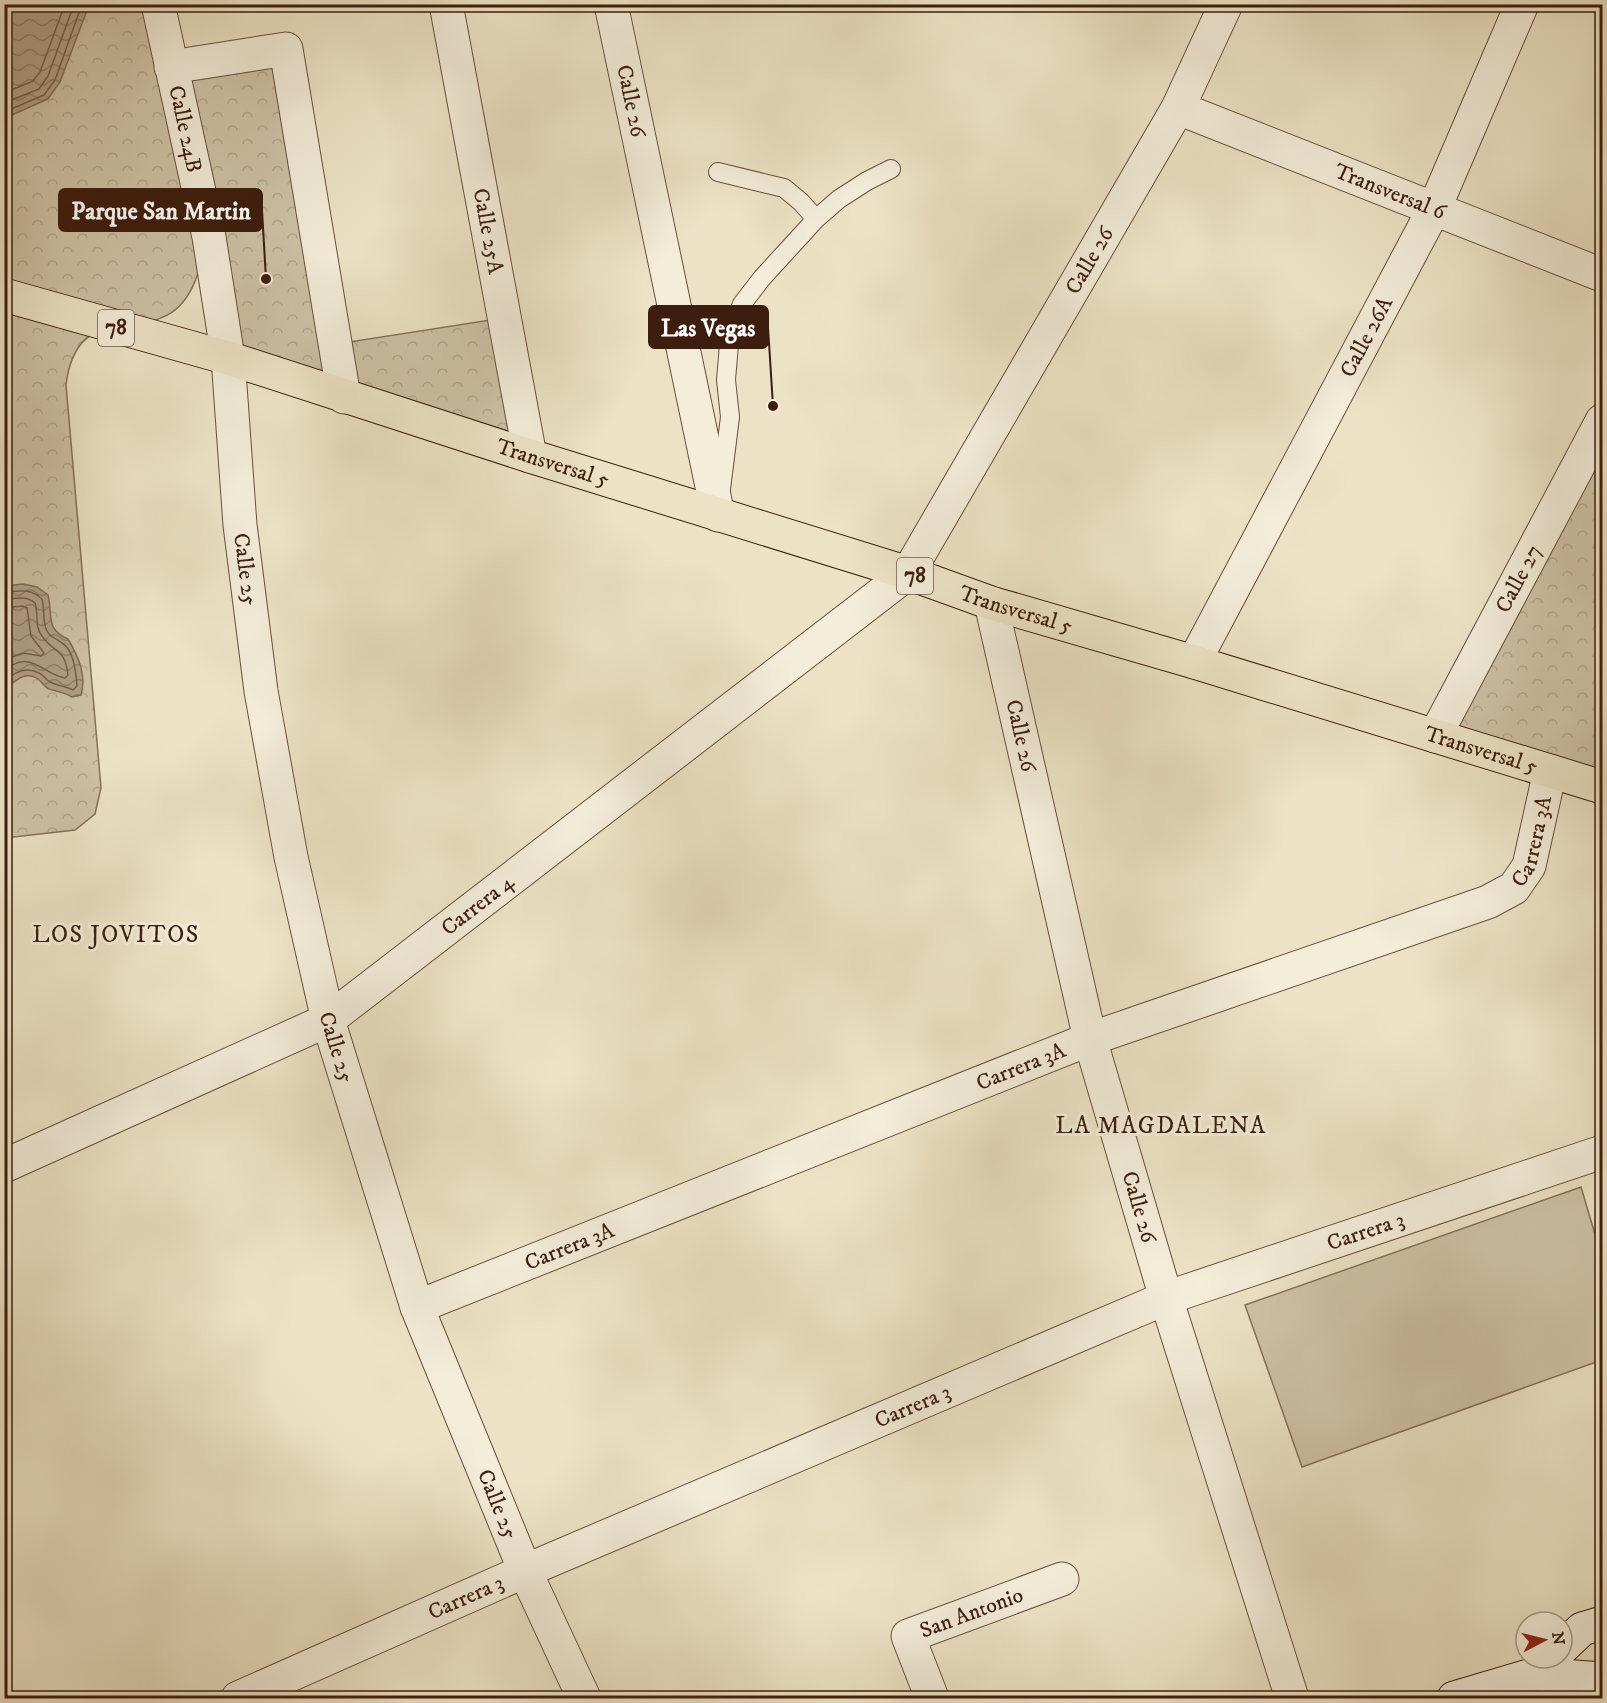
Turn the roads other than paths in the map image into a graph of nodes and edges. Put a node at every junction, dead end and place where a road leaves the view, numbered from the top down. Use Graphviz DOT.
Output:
graph roads {
  1 [pos="158,4"];
  2 [pos="446,4"];
  3 [pos="610,4"];
  4 [pos="1226,4"];
  5 [pos="1522,4"];
  6 [pos="171,67"];
  7 [pos="1179,108"];
  8 [pos="891,169"];
  9 [pos="718,172"];
  10 [pos="1435,207"];
  11 [pos="816,219"];
  12 [pos="1602,275"];
  13 [pos="4,295"];
  14 [pos="228,358"];
  15 [pos="344,397"];
  16 [pos="1602,421"];
  17 [pos="530,456"];
  18 [pos="718,515"];
  19 [pos="908,573"];
  20 [pos="991,603"];
  21 [pos="1194,662"];
  22 [pos="1435,736"];
  23 [pos="1550,771"];
  24 [pos="1602,787"];
  25 [pos="328,1020"];
  26 [pos="1090,1039"];
  27 [pos="1602,1152"];
  28 [pos="4,1166"];
  29 [pos="1166,1298"];
  30 [pos="417,1307"];
  31 [pos="525,1571"];
  32 [pos="1062,1579"];
  33 [pos="1602,1623"];
  34 [pos="1574,1637"];
  35 [pos="1534,1670"];
  36 [pos="1562,1670"];
  37 [pos="1602,1679"];
  38 [pos="1470,1696"];
  39 [pos="238,1698"];
  40 [pos="584,1698"];
  41 [pos="932,1698"];
  42 [pos="1292,1698"];
  1 -- 6 [label="street, Calle 24B"];
  2 -- 17 [label="street, Calle 25A"];
  3 -- 18 [label="street, Calle 26"];
  4 -- 7 [label="street, Calle 26"];
  5 -- 10 [label="street, Calle 26A"];
  6 -- 14 [label="street, Calle 24B"];
  6 -- 15 [label="street"];
  7 -- 10 [label="street, Transversal 6"];
  7 -- 19 [label="street, Calle 26"];
  8 -- 11 [label="lane"];
  9 -- 11 [label="lane"];
  10 -- 12 [label="street, Transversal 6"];
  10 -- 21 [label="street, Calle 26A"];
  11 -- 18 [label="lane"];
  13 -- 14 [label="highway, 78"];
  14 -- 15 [label="highway, Transversal 5 / 78"];
  14 -- 25 [label="street, Calle 25"];
  15 -- 17 [label="highway, Transversal 5 / 78"];
  16 -- 22 [label="street, Calle 27"];
  17 -- 18 [label="highway, Transversal 5 / 78"];
  18 -- 19 [label="highway, Transversal 5 / 78"];
  19 -- 20 [label="highway, Transversal 5 / 78"];
  19 -- 25 [label="street, Carrera 4"];
  20 -- 21 [label="highway, Transversal 5 / 78"];
  20 -- 26 [label="street, Calle 26"];
  21 -- 22 [label="highway, Transversal 5 / 78"];
  22 -- 23 [label="highway, Transversal 5 / 78"];
  23 -- 24 [label="highway, Transversal 5 / 78"];
  23 -- 26 [label="street, Carrera 3A"];
  25 -- 28 [label="street, Carrera 4"];
  25 -- 30 [label="street, Calle 25"];
  26 -- 29 [label="street, Calle 26"];
  26 -- 30 [label="street, Carrera 3A"];
  27 -- 29 [label="street, Carrera 3"];
  29 -- 31 [label="street, Carrera 3"];
  29 -- 42 [label="street, Calle 26"];
  30 -- 31 [label="street, Calle 25"];
  31 -- 39 [label="street, Carrera 3"];
  31 -- 40 [label="street, Calle 25"];
  32 -- 41 [label="street, San Antonio"];
  33 -- 34 [label="street"];
  35 -- 38 [label="street"];
  36 -- 37 [label="street"];
}
